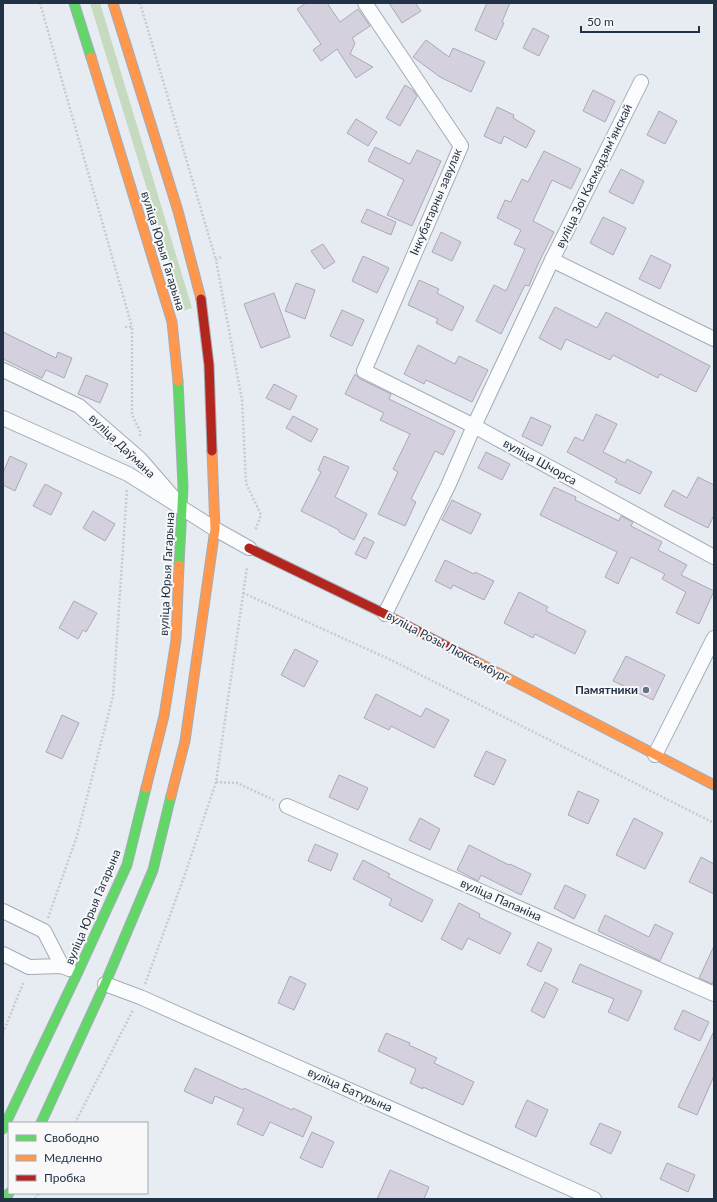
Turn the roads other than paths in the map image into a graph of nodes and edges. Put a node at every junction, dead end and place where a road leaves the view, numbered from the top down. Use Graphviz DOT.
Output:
graph roads {
  1 [pos="74,3"];
  2 [pos="113,3"];
  3 [pos="365,3"];
  4 [pos="641,82"];
  5 [pos="552,260"];
  6 [pos="714,339"];
  7 [pos="3,370"];
  8 [pos="364,371"];
  9 [pos="3,418"];
  10 [pos="474,426"];
  11 [pos="182,508"];
  12 [pos="215,529"];
  13 [pos="249,548"];
  14 [pos="714,558"];
  15 [pos="385,614"];
  16 [pos="714,638"];
  17 [pos="655,755"];
  18 [pos="714,785"];
  19 [pos="287,806"];
  20 [pos="3,911"];
  21 [pos="3,954"];
  22 [pos="62,966"];
  23 [pos="78,972"];
  24 [pos="105,984"];
  25 [pos="714,994"];
  26 [pos="41,1122"];
  27 [pos="3,1129"];
  28 [pos="594,1199"];
  1 -- 11 [label="main road, вуліца Юрыя Гагарына"];
  2 -- 12 [label="main road, вуліца Юрыя Гагарына"];
  3 -- 8 [label="street, Інкубатарны завулак"];
  4 -- 5 [label="street, вуліца Зоі Касмадзямʼянскай"];
  5 -- 6 [label="street, вуліца Зоі Касмадзямʼянскай"];
  5 -- 10 [label="street"];
  7 -- 11 [label="street, вуліца Даўмана"];
  8 -- 10 [label="street, вуліца Шчорса"];
  9 -- 11 [label="street, вуліца Даўмана"];
  10 -- 14 [label="street, вуліца Шчорса"];
  10 -- 15 [label="street"];
  11 -- 12 [label="street, вуліца Розы Люксембург"];
  11 -- 23 [label="main road, вуліца Юрыя Гагарына"];
  12 -- 13 [label="street, вуліца Розы Люксембург"];
  12 -- 24 [label="main road, вуліца Юрыя Гагарына"];
  13 -- 15 [label="main road, вуліца Розы Люксембург"];
  15 -- 17 [label="main road, вуліца Розы Люксембург"];
  16 -- 17 [label="street"];
  17 -- 18 [label="main road, вуліца Розы Люксембург"];
  19 -- 25 [label="street, вуліца Папаніна"];
  20 -- 22 [label="street"];
  21 -- 22 [label="street"];
  22 -- 23 [label="street"];
  23 -- 27 [label="main road, вуліца Юрыя Гагарына"];
  24 -- 26 [label="main road, вуліца Юрыя Гагарына"];
  24 -- 28 [label="street, вуліца Батурына"];
}
